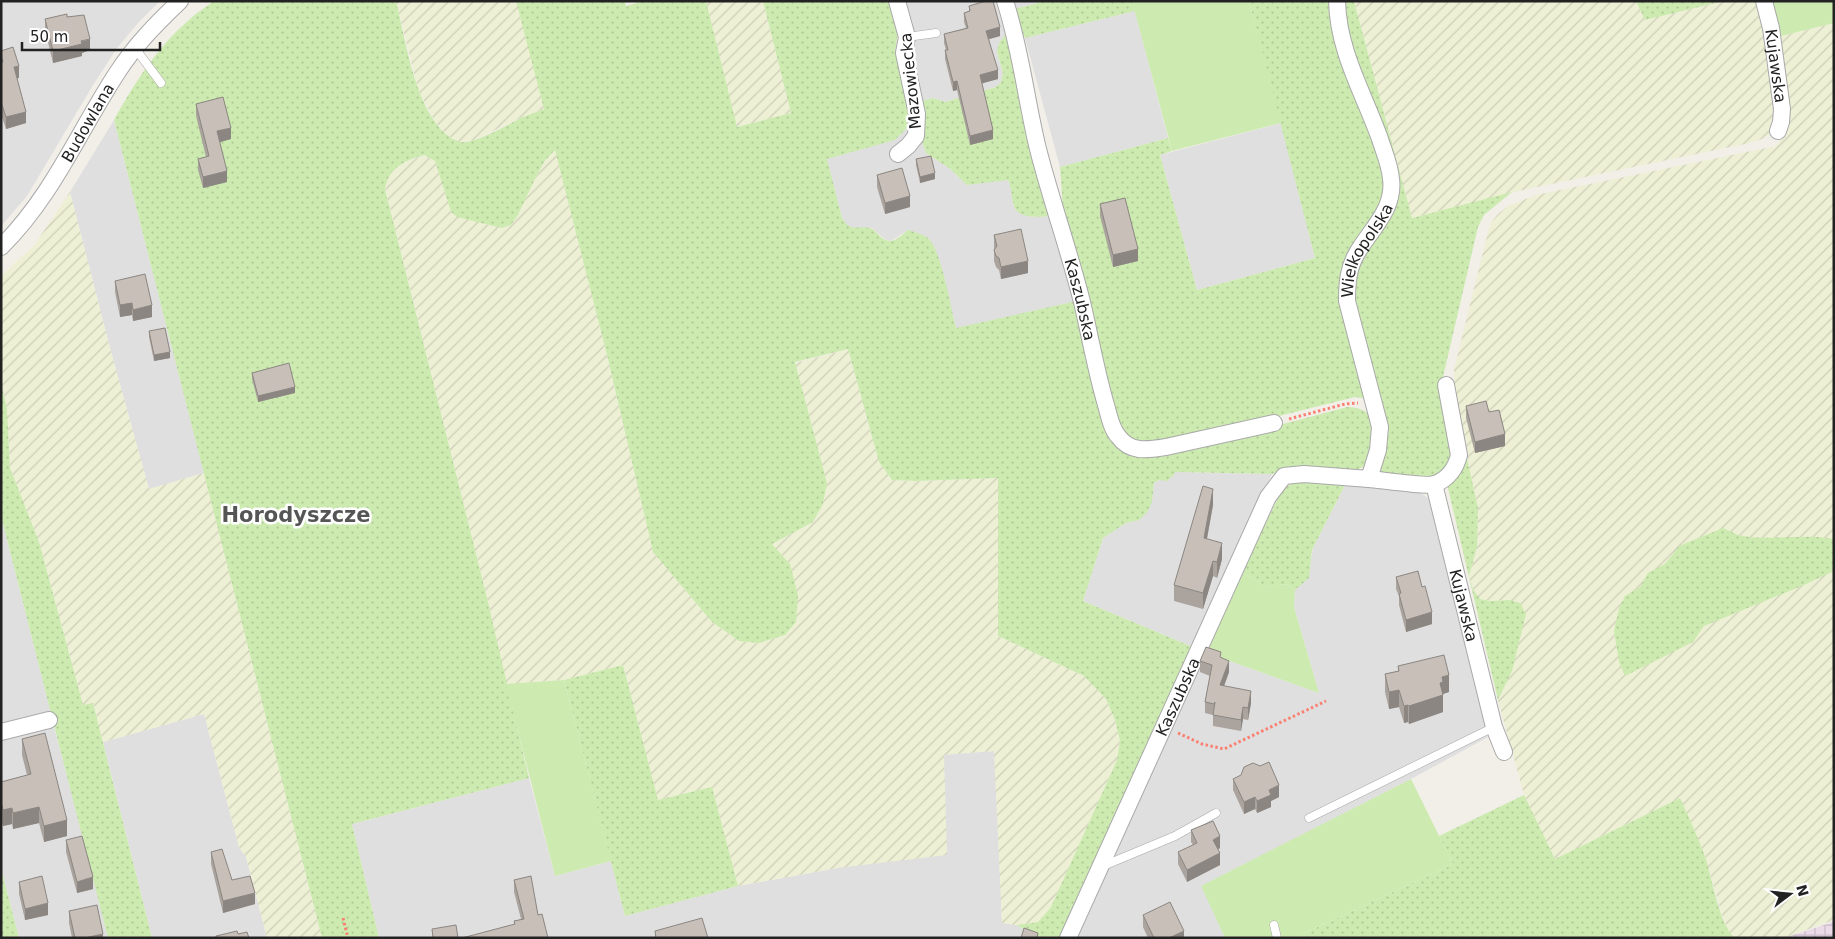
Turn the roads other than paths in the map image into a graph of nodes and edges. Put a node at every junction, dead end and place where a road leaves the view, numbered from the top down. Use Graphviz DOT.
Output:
graph roads {
  1 [pos="180,1"];
  2 [pos="898,1"];
  3 [pos="1005,1"];
  4 [pos="1337,1"];
  5 [pos="1764,1"];
  6 [pos="936,33"];
  7 [pos="907,37"];
  8 [pos="135,48"];
  9 [pos="161,83"];
  10 [pos="1778,131"];
  11 [pos="898,154"];
  12 [pos="1,247"];
  13 [pos="1446,385"];
  14 [pos="1274,423"];
  15 [pos="1369,479"];
  16 [pos="1434,484"];
  17 [pos="49,720"];
  18 [pos="1494,726"];
  19 [pos="1,732"];
  20 [pos="1504,752"];
  21 [pos="1216,813"];
  22 [pos="1310,818"];
  23 [pos="1101,866"];
  24 [pos="1274,925"];
  25 [pos="1068,938"];
  26 [pos="1277,938"];
  1 -- 8 [label="street, Budowlana"];
  2 -- 7 [label="street, Mazowiecka"];
  3 -- 14 [label="street, Kaszubska"];
  4 -- 15 [label="street, Wielkopolska"];
  5 -- 10 [label="street, Kujawska"];
  6 -- 7 [label="lane"];
  7 -- 11 [label="street, Mazowiecka"];
  8 -- 9 [label="lane"];
  8 -- 12 [label="street, Budowlana"];
  13 -- 16 [label="street"];
  15 -- 16 [label="street"];
  15 -- 23 [label="street, Kaszubska"];
  16 -- 18 [label="street, Kujawska"];
  17 -- 19 [label="street"];
  18 -- 20 [label="street, Kujawska"];
  18 -- 22 [label="lane"];
  21 -- 23 [label="lane"];
  23 -- 25 [label="street, Kaszubska"];
  24 -- 26 [label="lane"];
}
